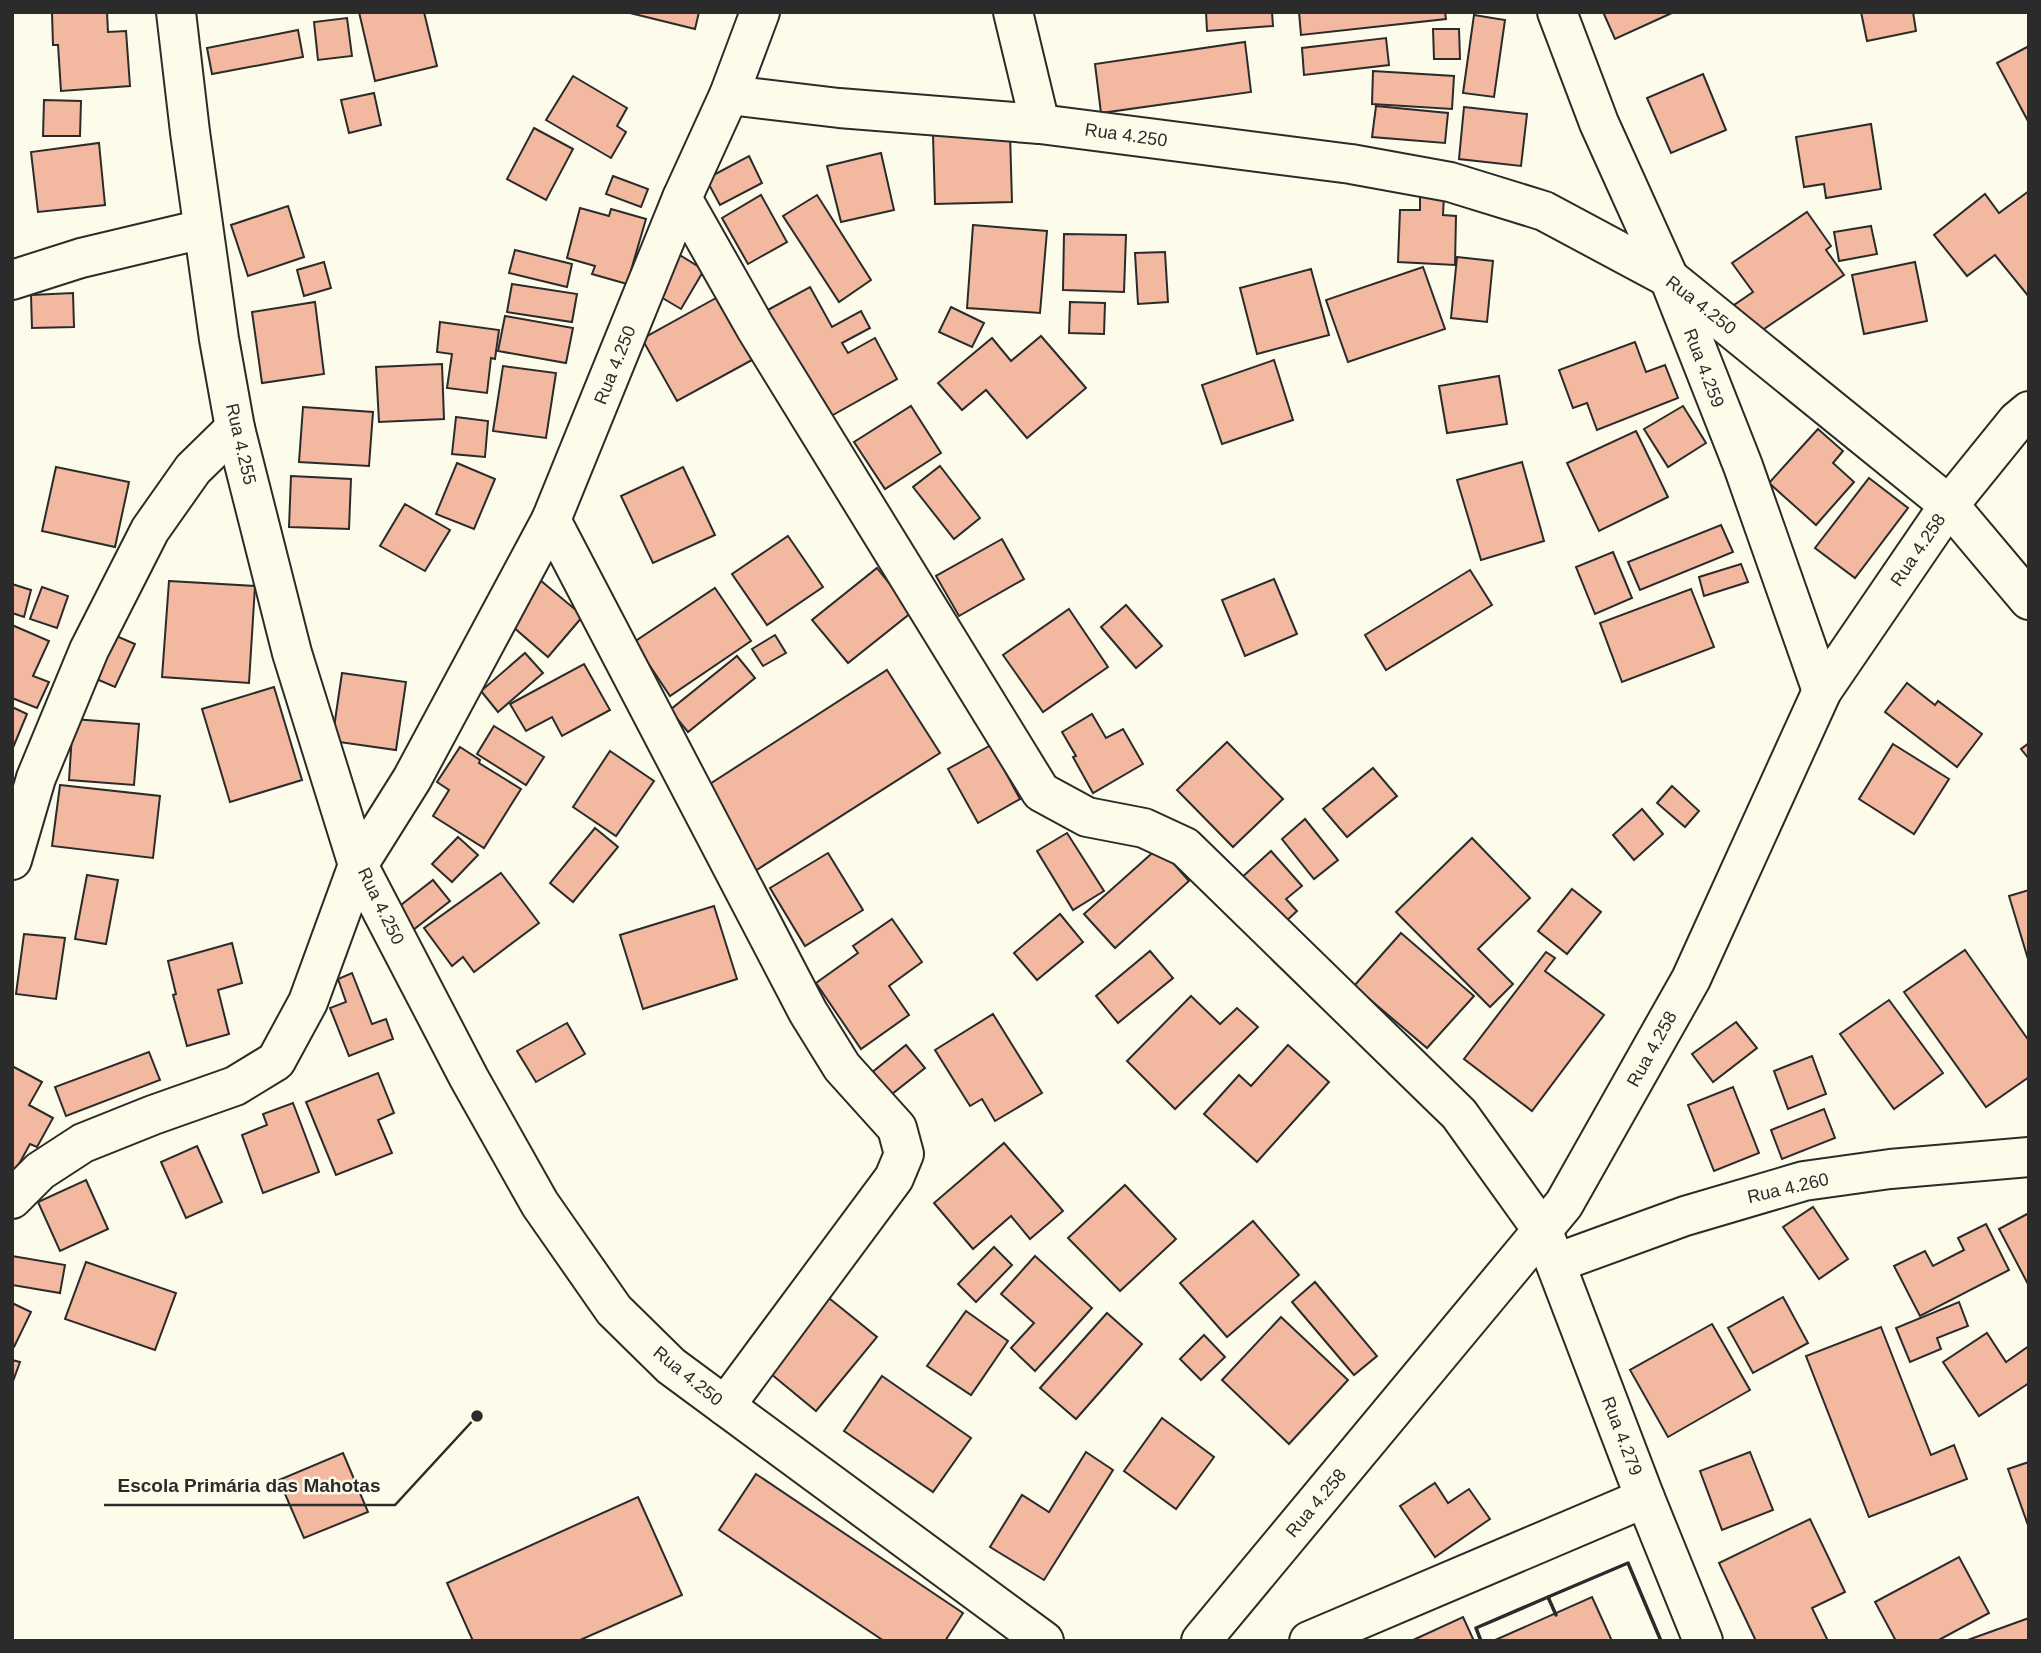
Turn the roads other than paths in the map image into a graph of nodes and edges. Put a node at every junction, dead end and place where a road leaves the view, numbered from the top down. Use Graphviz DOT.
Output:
graph roads {
  1 [pos="176,12"];
  2 [pos="760,12"];
  3 [pos="1013,12"];
  4 [pos="1557,12"];
  5 [pos="729,95"];
  6 [pos="1040,124"];
  7 [pos="682,198"];
  8 [pos="203,229"];
  9 [pos="1669,278"];
  10 [pos="12,280"];
  11 [pos="2029,411"];
  12 [pos="235,428"];
  13 [pos="1949,505"];
  14 [pos="551,520"];
  15 [pos="2029,600"];
  16 [pos="1822,691"];
  17 [pos="12,860"];
  18 [pos="358,864"];
  19 [pos="2029,1157"];
  20 [pos="12,1199"];
  21 [pos="1550,1247"];
  22 [pos="724,1406"];
  23 [pos="1645,1498"];
  24 [pos="1044,1641"];
  25 [pos="1201,1641"];
  26 [pos="1309,1641"];
  27 [pos="1703,1641"];
  1 -- 8 [label="street, Rua 4.255"];
  2 -- 5 [label="street"];
  3 -- 6 [label="street"];
  4 -- 9 [label="street, Rua 4.259"];
  5 -- 6 [label="street, Rua 4.250"];
  5 -- 7 [label="street, Rua 4.250"];
  6 -- 9 [label="street, Rua 4.250"];
  7 -- 14 [label="street, Rua 4.250"];
  7 -- 21 [label="street, Rua 4.279"];
  8 -- 10 [label="street"];
  8 -- 12 [label="street, Rua 4.255"];
  9 -- 13 [label="street, Rua 4.250"];
  9 -- 16 [label="street, Rua 4.259"];
  11 -- 13 [label="street, Rua 4.258"];
  12 -- 17 [label="street"];
  12 -- 18 [label="street, Rua 4.255"];
  13 -- 15 [label="street, Rua 4.250"];
  13 -- 16 [label="street, Rua 4.258"];
  14 -- 18 [label="street, Rua 4.250"];
  14 -- 22 [label="street"];
  16 -- 21 [label="street, Rua 4.258"];
  18 -- 20 [label="street"];
  18 -- 22 [label="street, Rua 4.250"];
  19 -- 21 [label="street, Rua 4.260"];
  21 -- 23 [label="street, Rua 4.279"];
  21 -- 25 [label="street, Rua 4.258"];
  22 -- 24 [label="street, Rua 4.250"];
  23 -- 26 [label="street"];
  23 -- 27 [label="street, Rua 4.279"];
}
